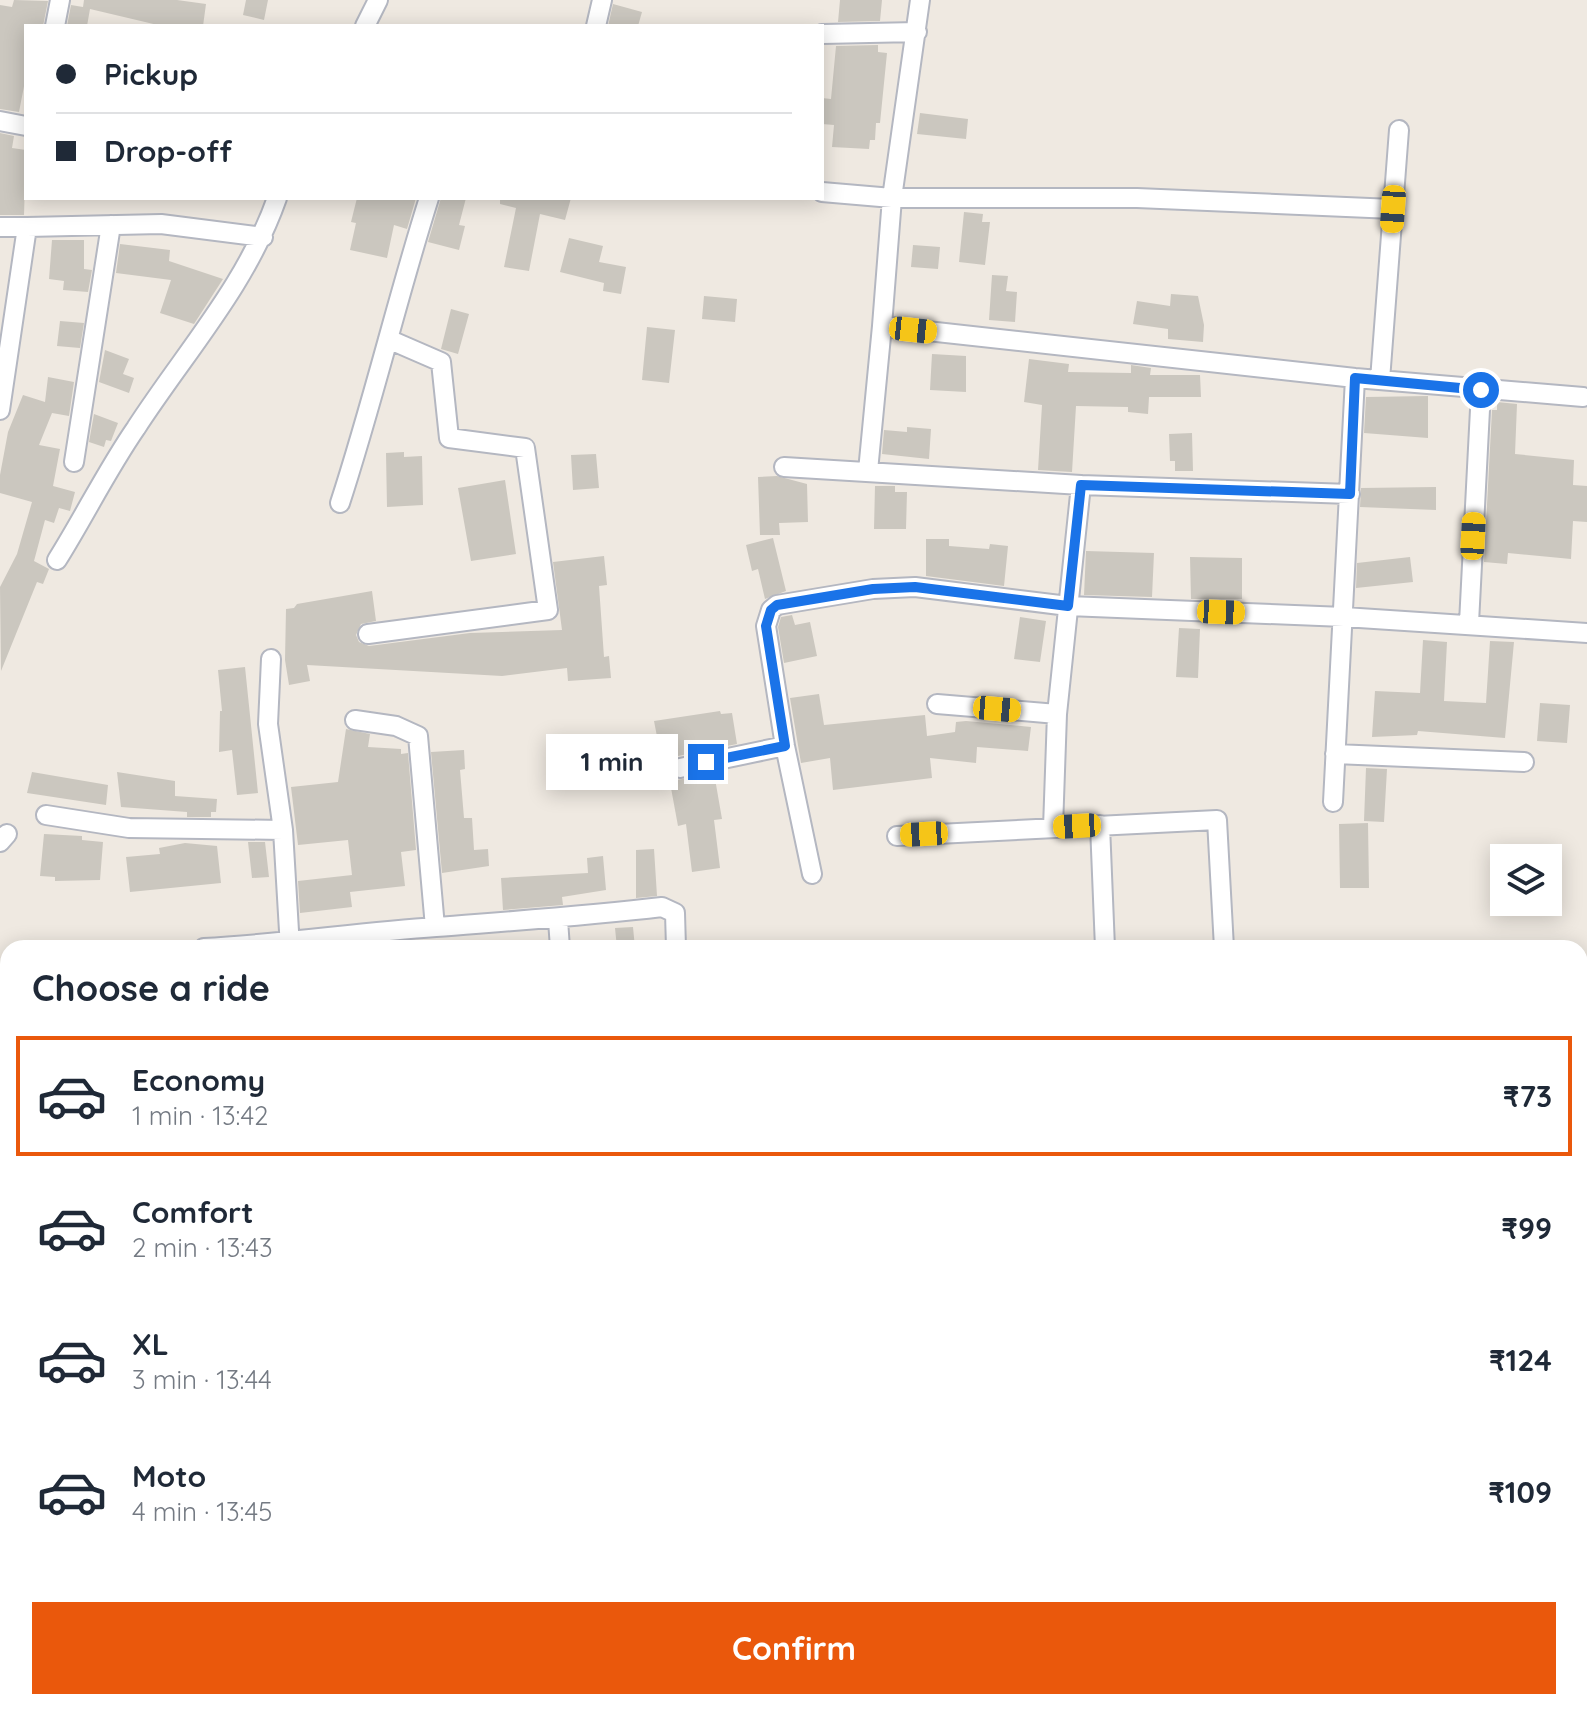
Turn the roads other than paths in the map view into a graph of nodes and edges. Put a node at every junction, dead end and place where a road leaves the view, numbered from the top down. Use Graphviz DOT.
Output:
graph roads {
  1 [pos="60,0"];
  2 [pos="378,0"];
  3 [pos="602,0"];
  4 [pos="920,0"];
  5 [pos="55,24"];
  6 [pos="366,24"];
  7 [pos="596,24"];
  8 [pos="917,32"];
  9 [pos="824,34"];
  10 [pos="0,121"];
  11 [pos="24,126"];
  12 [pos="1399,130"];
  13 [pos="824,192"];
  14 [pos="892,198"];
  15 [pos="276,200"];
  16 [pos="428,200"];
  17 [pos="1393,209"];
  18 [pos="111,225"];
  19 [pos="0,227"];
  20 [pos="27,227"];
  21 [pos="263,237"];
  22 [pos="882,326"];
  23 [pos="388,339"];
  24 [pos="1355,378"];
  25 [pos="1380,380"];
  26 [pos="1481,390"];
  27 [pos="1583,397"];
  28 [pos="0,410"];
  29 [pos="74,462"];
  30 [pos="784,467"];
  31 [pos="868,471"];
  32 [pos="1081,485"];
  33 [pos="1350,494"];
  34 [pos="340,503"];
  35 [pos="57,560"];
  36 [pos="1068,606"];
  37 [pos="1344,617"];
  38 [pos="1469,623"];
  39 [pos="1587,633"];
  40 [pos="368,634"];
  41 [pos="271,659"];
  42 [pos="937,704"];
  43 [pos="1057,714"];
  44 [pos="355,720"];
  45 [pos="785,746"];
  46 [pos="1335,754"];
  47 [pos="1524,762"];
  48 [pos="680,768"];
  49 [pos="1333,802"];
  50 [pos="46,815"];
  51 [pos="1100,825"];
  52 [pos="1053,828"];
  53 [pos="283,830"];
  54 [pos="897,836"];
  55 [pos="812,874"];
  56 [pos="558,920"];
  57 [pos="435,927"];
  58 [pos="290,940"];
  59 [pos="336,940"];
  60 [pos="559,940"];
  61 [pos="676,940"];
  62 [pos="1105,940"];
  63 [pos="1224,940"];
  1 -- 5 [label="street"];
  2 -- 6 [label="street"];
  3 -- 7 [label="street"];
  4 -- 8 [label="street"];
  8 -- 9 [label="street"];
  8 -- 14 [label="street"];
  10 -- 11 [label="street"];
  12 -- 17 [label="street"];
  13 -- 14 [label="street"];
  14 -- 17 [label="street"];
  14 -- 22 [label="street"];
  15 -- 21 [label="street"];
  16 -- 23 [label="street"];
  17 -- 25 [label="street"];
  18 -- 20 [label="street"];
  18 -- 21 [label="street"];
  18 -- 29 [label="street"];
  19 -- 20 [label="street"];
  20 -- 28 [label="street"];
  21 -- 35 [label="street"];
  22 -- 24 [label="street"];
  22 -- 31 [label="street"];
  23 -- 34 [label="street"];
  23 -- 40 [label="street"];
  24 -- 25 [label="street"];
  24 -- 33 [label="street"];
  25 -- 26 [label="street"];
  26 -- 27 [label="street"];
  26 -- 38 [label="street"];
  30 -- 31 [label="street"];
  31 -- 32 [label="street"];
  32 -- 33 [label="street"];
  32 -- 36 [label="street"];
  33 -- 37 [label="street"];
  36 -- 37 [label="street"];
  36 -- 43 [label="street"];
  36 -- 45 [label="street"];
  37 -- 38 [label="street"];
  37 -- 46 [label="street"];
  38 -- 39 [label="street"];
  41 -- 53 [label="street"];
  42 -- 43 [label="street"];
  43 -- 52 [label="street"];
  44 -- 57 [label="street"];
  45 -- 48 [label="street"];
  45 -- 55 [label="street"];
  46 -- 47 [label="street"];
  46 -- 49 [label="street"];
  50 -- 53 [label="street"];
  51 -- 52 [label="street"];
  51 -- 62 [label="street"];
  51 -- 63 [label="street"];
  52 -- 54 [label="street"];
  53 -- 58 [label="street"];
  56 -- 57 [label="street"];
  56 -- 60 [label="street"];
  56 -- 61 [label="street"];
  57 -- 59 [label="street"];
}
